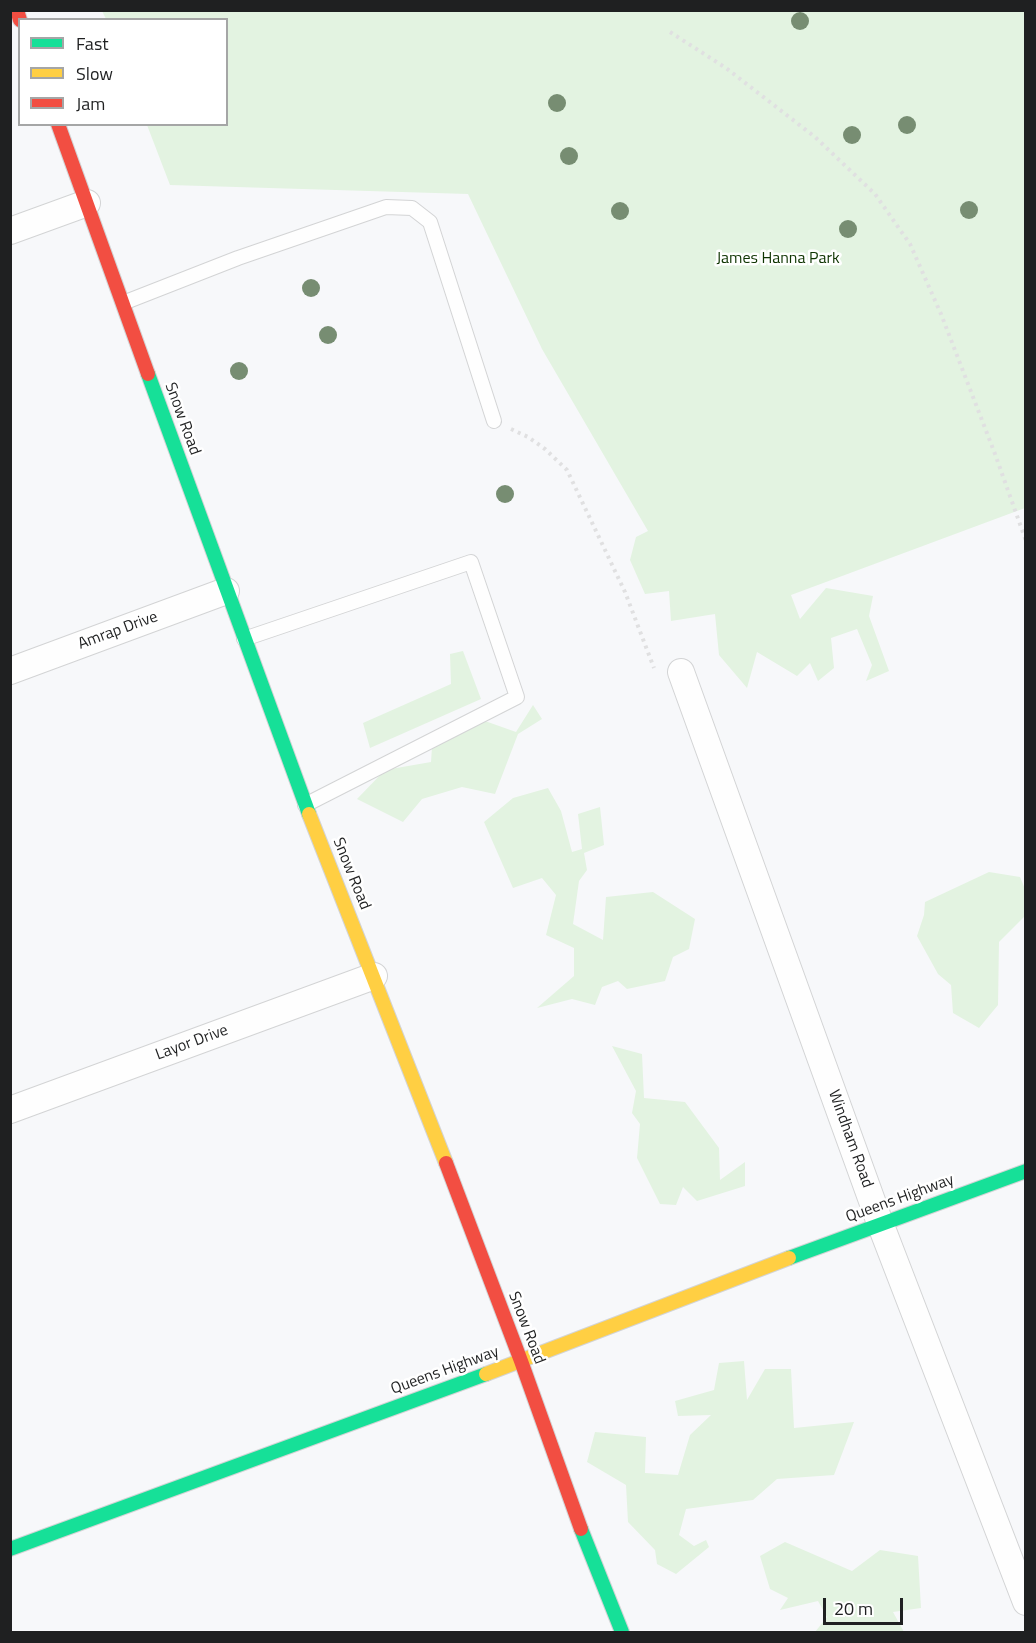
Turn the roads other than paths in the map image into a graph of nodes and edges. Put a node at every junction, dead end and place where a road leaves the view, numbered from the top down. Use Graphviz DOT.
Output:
graph roads {
  1 [pos="59,126"];
  2 [pos="87,203"];
  3 [pos="10,231"];
  4 [pos="123,303"];
  5 [pos="494,421"];
  6 [pos="226,591"];
  7 [pos="244,639"];
  8 [pos="10,670"];
  9 [pos="670,675"];
  10 [pos="305,805"];
  11 [pos="374,976"];
  12 [pos="10,1110"];
  13 [pos="1026,1171"];
  14 [pos="880,1223"];
  15 [pos="521,1361"];
  16 [pos="10,1549"];
  17 [pos="1026,1602"];
  18 [pos="622,1632"];
  1 -- 2 [label="main road, Snow Road"];
  2 -- 3 [label="street"];
  2 -- 4 [label="main road, Snow Road"];
  4 -- 5 [label="lane"];
  4 -- 6 [label="main road, Snow Road"];
  6 -- 7 [label="main road, Snow Road"];
  6 -- 8 [label="street, Amrap Drive"];
  7 -- 10 [label="main road, Snow Road"];
  7 -- 10 [label="lane"];
  9 -- 14 [label="street, Windham Road"];
  10 -- 11 [label="main road, Snow Road"];
  11 -- 12 [label="street, Layor Drive"];
  11 -- 15 [label="main road, Snow Road"];
  13 -- 14 [label="main road, Queens Highway"];
  14 -- 15 [label="main road, Queens Highway"];
  14 -- 17 [label="street, Windham Road"];
  15 -- 16 [label="main road, Queens Highway"];
  15 -- 18 [label="main road, Snow Road"];
}
